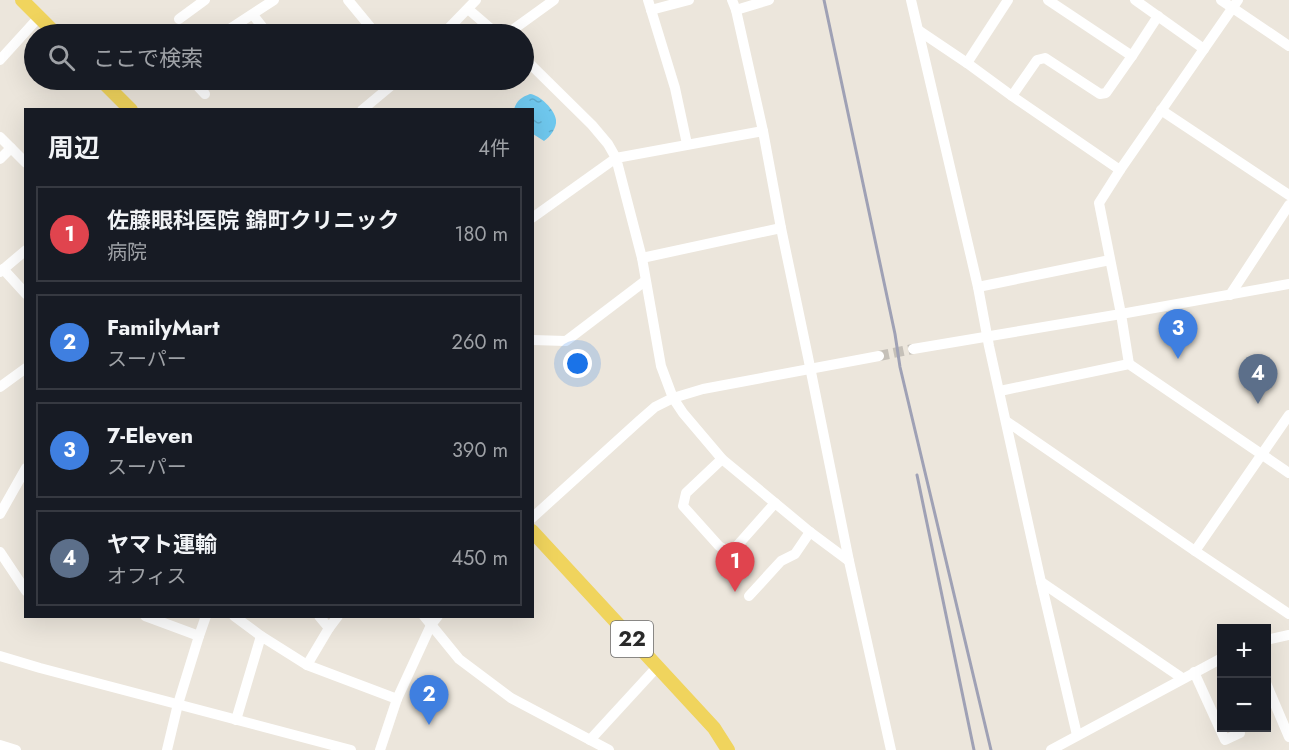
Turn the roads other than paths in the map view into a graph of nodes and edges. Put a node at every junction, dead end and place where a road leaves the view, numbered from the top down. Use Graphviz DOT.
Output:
graph roads {
  1 [pos="22,0"];
  2 [pos="205,0"];
  3 [pos="274,0"];
  4 [pos="348,0"];
  5 [pos="476,0"];
  6 [pos="554,0"];
  7 [pos="689,0"];
  8 [pos="769,0"];
  9 [pos="912,0"];
  10 [pos="1008,0"];
  11 [pos="1048,0"];
  12 [pos="1135,0"];
  13 [pos="1221,0"];
  14 [pos="1236,4"];
  15 [pos="649,5"];
  16 [pos="734,5"];
  17 [pos="468,9"];
  18 [pos="253,15"];
  19 [pos="1158,16"];
  20 [pos="39,17"];
  21 [pos="178,19"];
  22 [pos="33,24"];
  23 [pos="46,24"];
  24 [pos="238,24"];
  25 [pos="260,24"];
  26 [pos="368,24"];
  27 [pos="453,24"];
  28 [pos="485,24"];
  29 [pos="521,24"];
  30 [pos="918,30"];
  31 [pos="24,34"];
  32 [pos="1289,46"];
  33 [pos="1204,49"];
  34 [pos="1132,56"];
  35 [pos="0,60"];
  36 [pos="967,63"];
  37 [pos="534,68"];
  38 [pos="111,90"];
  39 [pos="201,90"];
  40 [pos="386,90"];
  41 [pos="205,94"];
  42 [pos="1012,96"];
  43 [pos="129,108"];
  44 [pos="364,108"];
  45 [pos="1161,110"];
  46 [pos="763,131"];
  47 [pos="0,137"];
  48 [pos="687,144"];
  49 [pos="11,148"];
  50 [pos="616,158"];
  51 [pos="0,159"];
  52 [pos="24,161"];
  53 [pos="1120,170"];
  54 [pos="1289,195"];
  55 [pos="1289,205"];
  56 [pos="534,217"];
  57 [pos="781,228"];
  58 [pos="24,252"];
  59 [pos="642,258"];
  60 [pos="1110,260"];
  61 [pos="2,271"];
  62 [pos="645,281"];
  63 [pos="1289,284"];
  64 [pos="978,287"];
  65 [pos="24,292"];
  66 [pos="1230,295"];
  67 [pos="1121,314"];
  68 [pos="534,340"];
  69 [pos="913,349"];
  70 [pos="879,356"];
  71 [pos="1129,364"];
  72 [pos="24,369"];
  73 [pos="0,387"];
  74 [pos="1000,391"];
  75 [pos="673,398"];
  76 [pos="1289,416"];
  77 [pos="1006,421"];
  78 [pos="1262,454"];
  79 [pos="722,459"];
  80 [pos="24,472"];
  81 [pos="1289,473"];
  82 [pos="775,503"];
  83 [pos="0,514"];
  84 [pos="534,516"];
  85 [pos="810,532"];
  86 [pos="534,533"];
  87 [pos="1195,551"];
  88 [pos="0,552"];
  89 [pos="849,561"];
  90 [pos="1041,582"];
  91 [pos="24,588"];
  92 [pos="749,596"];
  93 [pos="1289,614"];
  94 [pos="150,618"];
  95 [pos="205,618"];
  96 [pos="237,618"];
  97 [pos="321,618"];
  98 [pos="336,618"];
  99 [pos="431,620"];
  100 [pos="329,628"];
  101 [pos="1289,635"];
  102 [pos="199,636"];
  103 [pos="261,636"];
  104 [pos="1271,638"];
  105 [pos="0,656"];
  106 [pos="1217,660"];
  107 [pos="307,665"];
  108 [pos="658,666"];
  109 [pos="1194,672"];
  110 [pos="1182,678"];
  111 [pos="1271,695"];
  112 [pos="398,699"];
  113 [pos="178,704"];
  114 [pos="236,720"];
  115 [pos="1240,733"];
  116 [pos="1077,735"];
  117 [pos="1289,737"];
  118 [pos="590,740"];
  119 [pos="0,745"];
  120 [pos="16,750"];
  121 [pos="167,750"];
  122 [pos="351,750"];
  123 [pos="380,750"];
  124 [pos="609,750"];
  125 [pos="728,750"];
  126 [pos="891,750"];
  127 [pos="1051,750"];
  1 -- 20 [label="main road"];
  2 -- 21 [label="street"];
  3 -- 18 [label="street"];
  4 -- 26 [label="street"];
  5 -- 17 [label="street"];
  6 -- 29 [label="street"];
  7 -- 15 [label="street"];
  8 -- 16 [label="street"];
  9 -- 30 [label="street"];
  10 -- 36 [label="street"];
  11 -- 34 [label="street"];
  12 -- 19 [label="street"];
  13 -- 14 [label="street"];
  14 -- 32 [label="street"];
  14 -- 33 [label="street"];
  15 -- 48 [label="street"];
  16 -- 46 [label="street"];
  17 -- 27 [label="street"];
  17 -- 28 [label="street"];
  18 -- 24 [label="street"];
  18 -- 25 [label="street"];
  19 -- 33 [label="street"];
  19 -- 34 [label="street"];
  20 -- 22 [label="street"];
  20 -- 23 [label="main road"];
  30 -- 36 [label="street"];
  30 -- 64 [label="street"];
  31 -- 35 [label="street"];
  33 -- 45 [label="street"];
  34 -- 42 [label="street"];
  36 -- 42 [label="street"];
  37 -- 50 [label="street"];
  38 -- 43 [label="main road"];
  39 -- 41 [label="street"];
  40 -- 44 [label="street"];
  42 -- 53 [label="street"];
  45 -- 53 [label="street"];
  45 -- 54 [label="street"];
  46 -- 48 [label="street"];
  46 -- 57 [label="street"];
  47 -- 49 [label="street"];
  48 -- 50 [label="street"];
  49 -- 51 [label="street"];
  49 -- 52 [label="street"];
  50 -- 56 [label="street"];
  50 -- 59 [label="street"];
  53 -- 60 [label="street"];
  55 -- 66 [label="street"];
  57 -- 59 [label="street"];
  57 -- 89 [label="street"];
  58 -- 61 [label="street"];
  59 -- 62 [label="street"];
  60 -- 64 [label="street"];
  60 -- 67 [label="street"];
  61 -- 65 [label="street"];
  62 -- 68 [label="street"];
  62 -- 75 [label="street"];
  63 -- 66 [label="street"];
  64 -- 74 [label="street"];
  66 -- 67 [label="street"];
  67 -- 69 [label="street"];
  67 -- 71 [label="street"];
  70 -- 75 [label="street"];
  71 -- 74 [label="street"];
  71 -- 78 [label="street"];
  72 -- 73 [label="street"];
  74 -- 77 [label="street"];
  75 -- 79 [label="street"];
  75 -- 84 [label="street"];
  76 -- 78 [label="street"];
  77 -- 87 [label="street"];
  77 -- 90 [label="street"];
  78 -- 81 [label="street"];
  78 -- 87 [label="street"];
  79 -- 82 [label="street"];
  79 -- 82 [label="street"];
  80 -- 83 [label="street"];
  82 -- 85 [label="street"];
  85 -- 89 [label="street"];
  85 -- 92 [label="street"];
  86 -- 108 [label="main road, 22"];
  87 -- 93 [label="street"];
  88 -- 91 [label="street"];
  89 -- 126 [label="street"];
  90 -- 110 [label="street"];
  90 -- 116 [label="street"];
  94 -- 102 [label="street"];
  95 -- 102 [label="street"];
  96 -- 103 [label="street"];
  97 -- 100 [label="street"];
  98 -- 100 [label="street"];
  99 -- 112 [label="street"];
  99 -- 118 [label="street"];
  100 -- 107 [label="street"];
  101 -- 104 [label="street"];
  102 -- 113 [label="street"];
  103 -- 107 [label="street"];
  103 -- 114 [label="street"];
  105 -- 113 [label="street"];
  106 -- 109 [label="street"];
  107 -- 112 [label="street"];
  108 -- 118 [label="street"];
  108 -- 125 [label="main road, 22"];
  109 -- 110 [label="street"];
  109 -- 115 [label="street"];
  110 -- 116 [label="street"];
  111 -- 117 [label="street"];
  112 -- 123 [label="street"];
  113 -- 114 [label="street"];
  113 -- 121 [label="street"];
  114 -- 122 [label="street"];
  116 -- 127 [label="street"];
  118 -- 124 [label="street"];
  119 -- 120 [label="street"];
}
